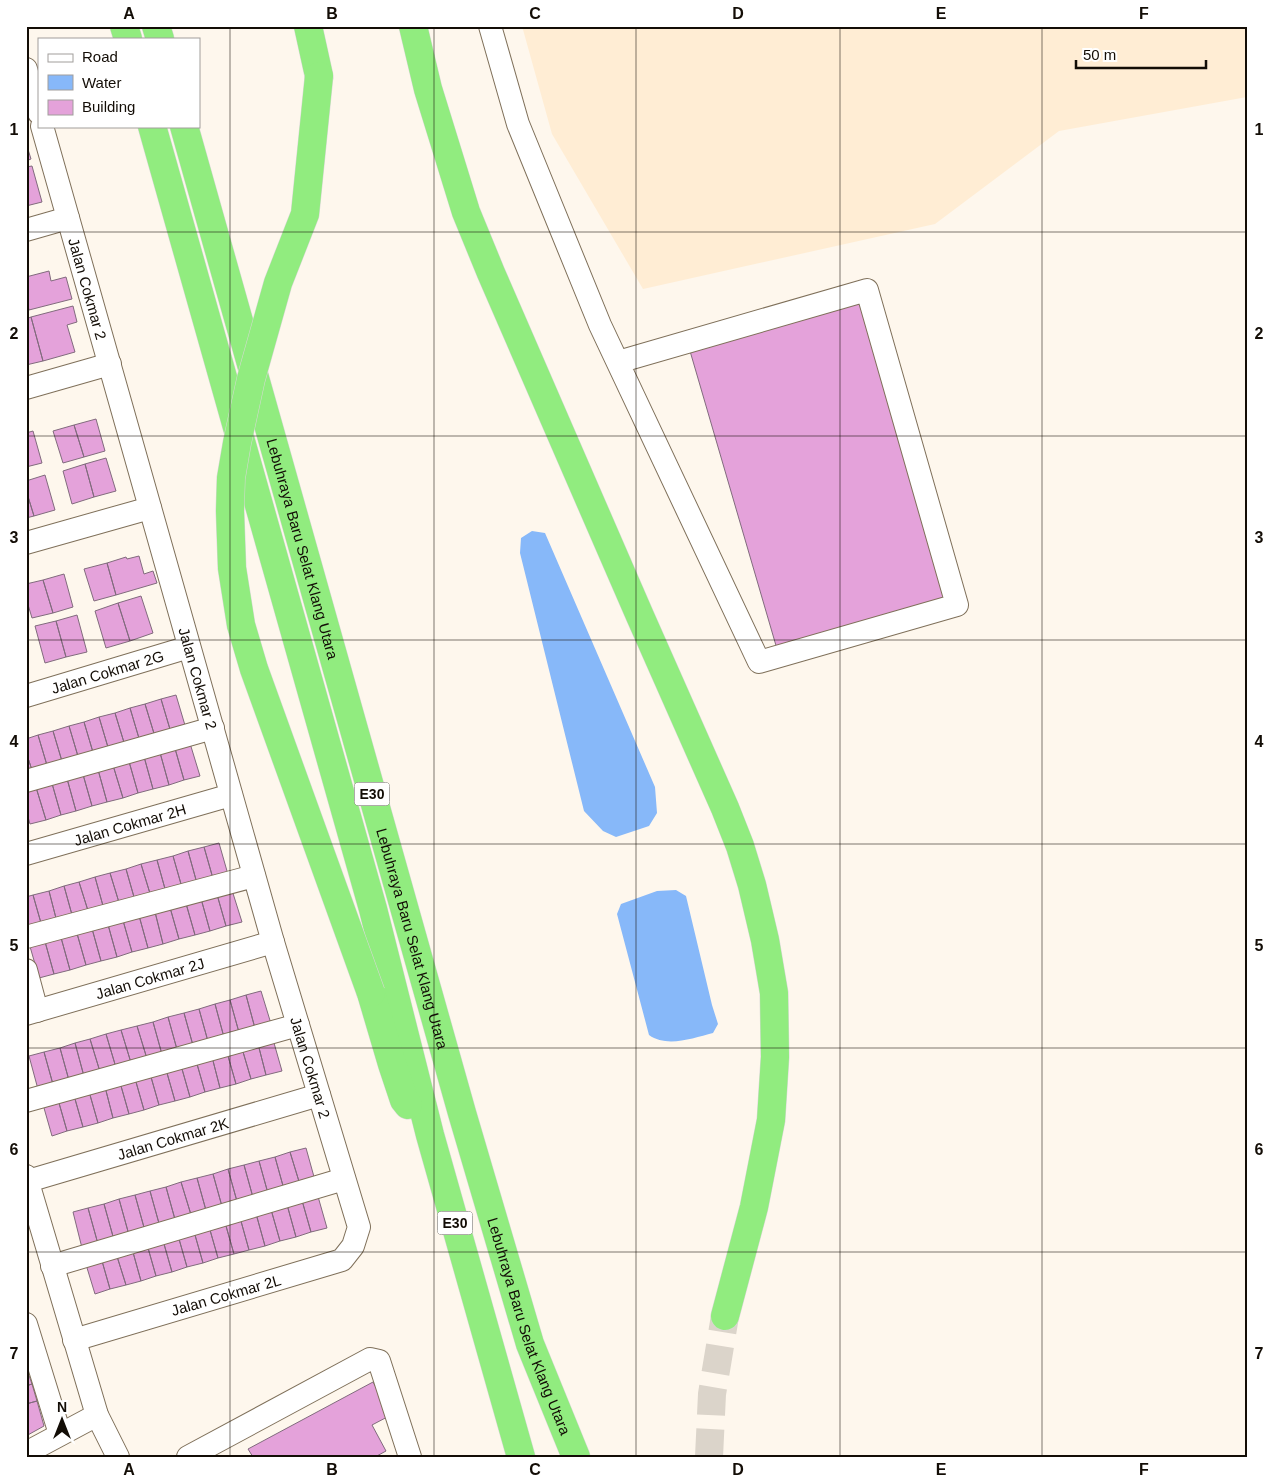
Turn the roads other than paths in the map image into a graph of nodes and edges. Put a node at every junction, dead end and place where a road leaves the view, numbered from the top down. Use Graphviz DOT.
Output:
graph roads {
  1 [pos="124,26"];
  2 [pos="156,26"];
  3 [pos="308,26"];
  4 [pos="413,26"];
  5 [pos="490,26"];
  6 [pos="128,38"];
  7 [pos="160,38"];
  8 [pos="27,73"];
  9 [pos="38,110"];
  10 [pos="43,128"];
  11 [pos="153,128"];
  12 [pos="185,128"];
  13 [pos="68,218"];
  14 [pos="26,230"];
  15 [pos="618,362"];
  16 [pos="110,364"];
  17 [pos="26,388"];
  18 [pos="150,508"];
  19 [pos="26,543"];
  20 [pos="190,647"];
  21 [pos="26,696"];
  22 [pos="213,728"];
  23 [pos="26,781"];
  24 [pos="232,795"];
  25 [pos="26,854"];
  26 [pos="254,876"];
  27 [pos="26,937"];
  28 [pos="273,942"];
  29 [pos="26,970"];
  30 [pos="31,1012"];
  31 [pos="298,1025"];
  32 [pos="319,1095"];
  33 [pos="26,1101"];
  34 [pos="430,1135"];
  35 [pos="27,1179"];
  36 [pos="344,1179"];
  37 [pos="358,1227"];
  38 [pos="52,1266"];
  39 [pos="725,1316"];
  40 [pos="26,1324"];
  41 [pos="74,1340"];
  42 [pos="97,1415"];
  43 [pos="60,1434"];
  44 [pos="224,1448"];
  45 [pos="26,1453"];
  46 [pos="118,1457"];
  47 [pos="188,1457"];
  48 [pos="410,1457"];
  49 [pos="522,1457"];
  50 [pos="576,1457"];
  1 -- 6 [label="highway"];
  2 -- 7 [label="highway"];
  3 -- 34 [label="highway, bridge"];
  4 -- 39 [label="highway"];
  5 -- 15 [label="street"];
  8 -- 9 [label="street"];
  10 -- 13 [label="street, Jalan Cokmar 2"];
  11 -- 34 [label="highway, Lebuhraya Baru Selat Klang Utara / E30"];
  12 -- 50 [label="highway, Lebuhraya Baru Selat Klang Utara / E30"];
  13 -- 14 [label="street"];
  13 -- 16 [label="street, Jalan Cokmar 2"];
  15 -- 15 [label="street"];
  16 -- 17 [label="street"];
  16 -- 18 [label="street, Jalan Cokmar 2"];
  18 -- 19 [label="street"];
  18 -- 20 [label="street, Jalan Cokmar 2"];
  20 -- 21 [label="street, Jalan Cokmar 2G"];
  20 -- 22 [label="street, Jalan Cokmar 2"];
  22 -- 23 [label="street"];
  22 -- 24 [label="street, Jalan Cokmar 2"];
  24 -- 25 [label="street, Jalan Cokmar 2H"];
  24 -- 26 [label="street, Jalan Cokmar 2"];
  26 -- 27 [label="street"];
  26 -- 28 [label="street, Jalan Cokmar 2"];
  28 -- 30 [label="street, Jalan Cokmar 2J"];
  28 -- 31 [label="street, Jalan Cokmar 2"];
  29 -- 30 [label="street"];
  31 -- 32 [label="street, Jalan Cokmar 2"];
  31 -- 33 [label="street"];
  32 -- 35 [label="street, Jalan Cokmar 2K"];
  32 -- 36 [label="street, Jalan Cokmar 2"];
  34 -- 49 [label="highway, Lebuhraya Baru Selat Klang Utara / E30"];
  35 -- 38 [label="street"];
  36 -- 37 [label="street, Jalan Cokmar 2"];
  36 -- 38 [label="street"];
  37 -- 41 [label="street, Jalan Cokmar 2L"];
  38 -- 41 [label="street"];
  40 -- 43 [label="street"];
  41 -- 42 [label="street"];
  42 -- 43 [label="street"];
  42 -- 46 [label="street"];
  43 -- 45 [label="street"];
  44 -- 47 [label="street"];
  44 -- 48 [label="street"];
}
